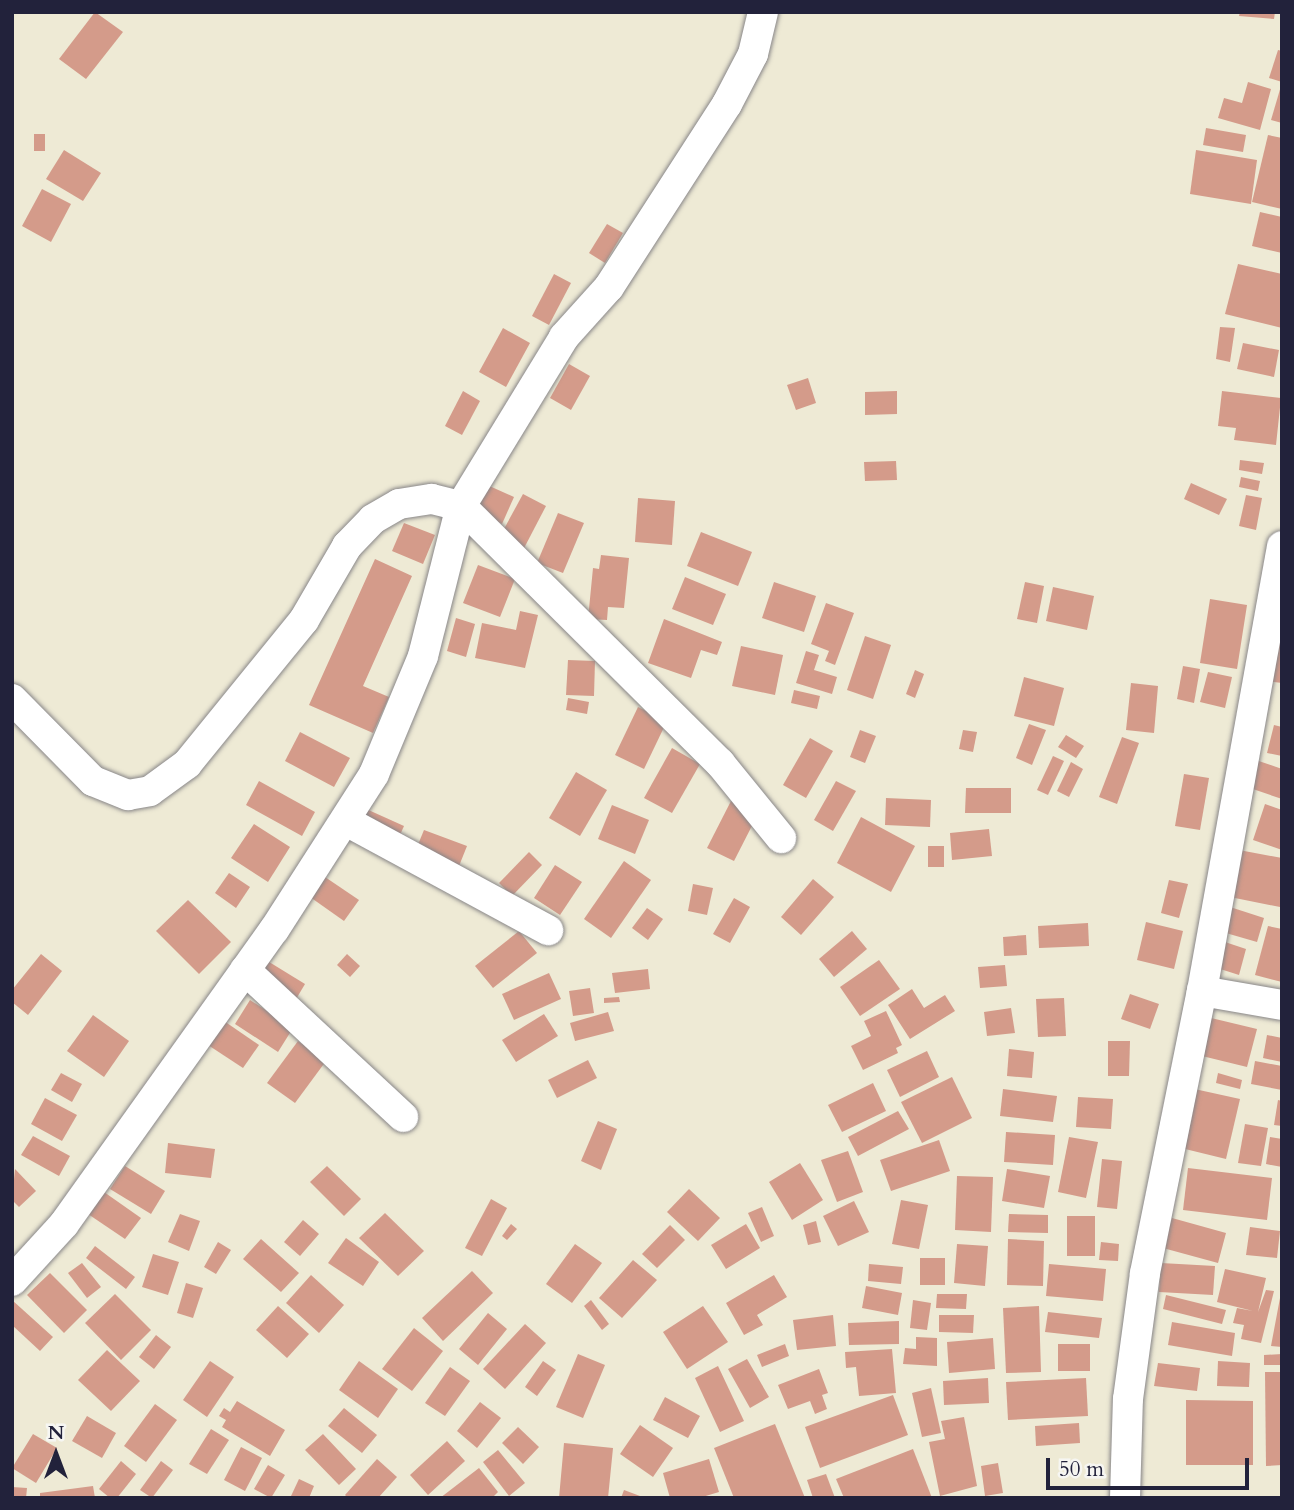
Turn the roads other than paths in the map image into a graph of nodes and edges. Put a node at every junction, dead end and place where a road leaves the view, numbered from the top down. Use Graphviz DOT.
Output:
graph roads {
  1 [pos="764,12"];
  2 [pos="461,506"];
  3 [pos="1282,546"];
  4 [pos="12,699"];
  5 [pos="345,821"];
  6 [pos="781,838"];
  7 [pos="548,930"];
  8 [pos="245,970"];
  9 [pos="1202,991"];
  10 [pos="1282,1005"];
  11 [pos="403,1117"];
  12 [pos="12,1281"];
  13 [pos="1125,1498"];
  1 -- 2 [label="street"];
  2 -- 4 [label="street"];
  2 -- 5 [label="street"];
  2 -- 6 [label="street"];
  3 -- 9 [label="street"];
  5 -- 7 [label="street"];
  5 -- 8 [label="street"];
  8 -- 11 [label="street"];
  8 -- 12 [label="street"];
  9 -- 10 [label="street"];
  9 -- 13 [label="street"];
}
